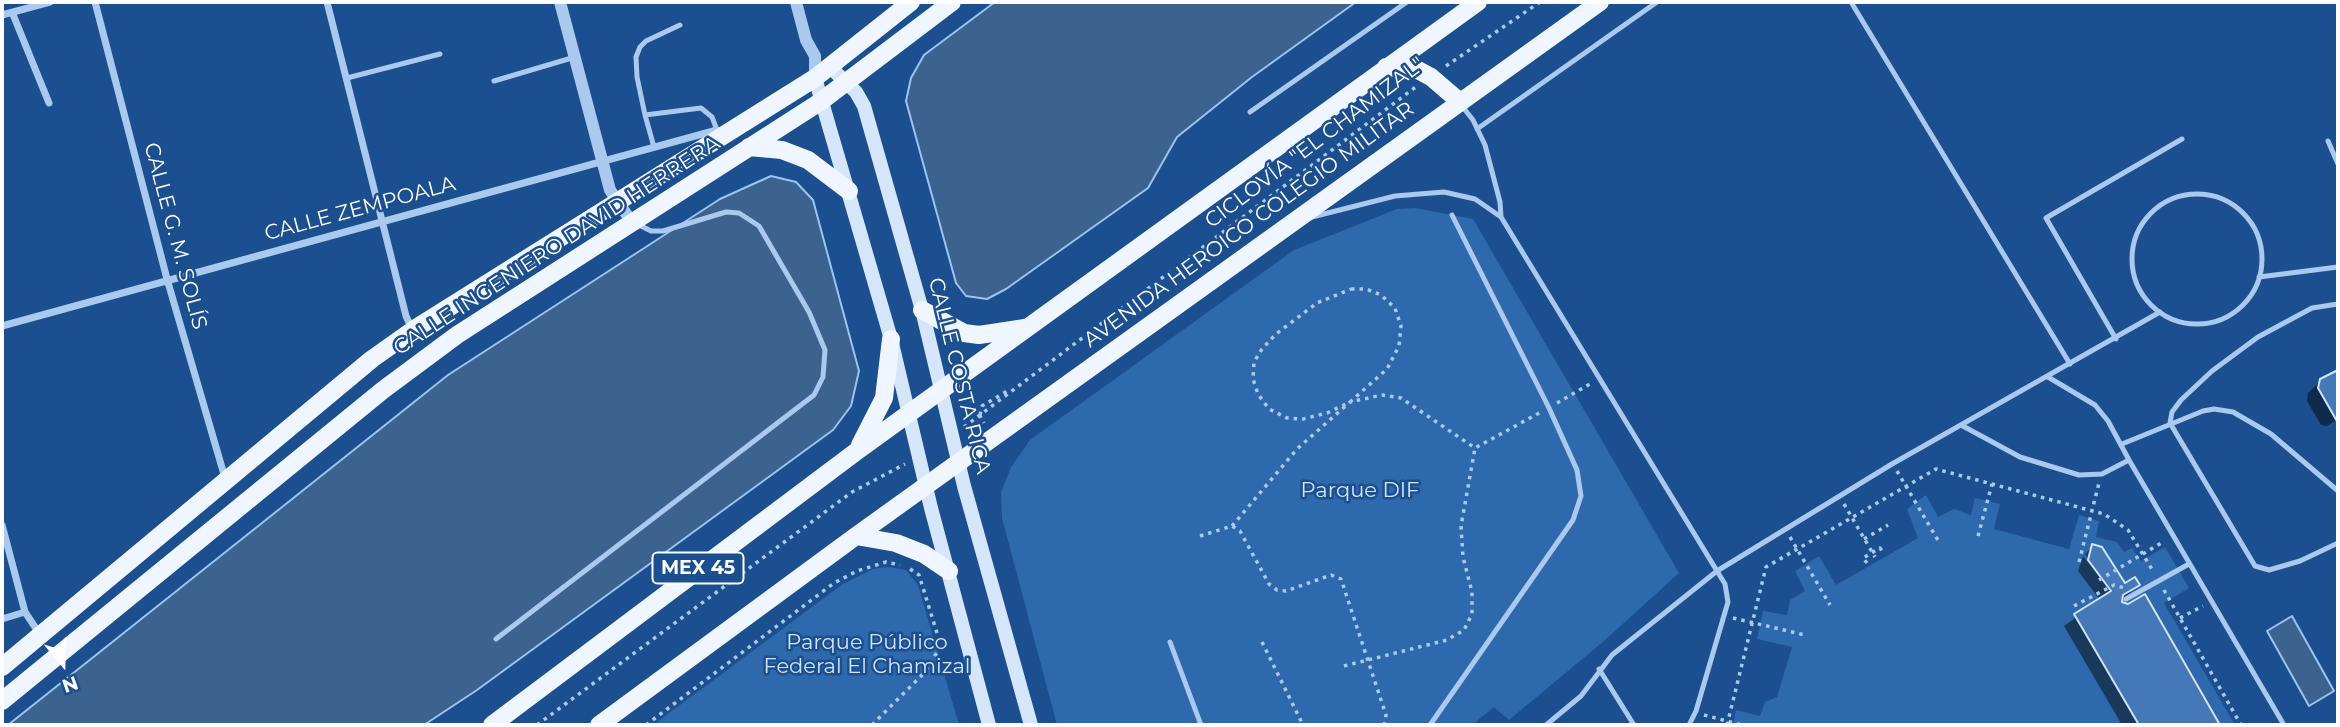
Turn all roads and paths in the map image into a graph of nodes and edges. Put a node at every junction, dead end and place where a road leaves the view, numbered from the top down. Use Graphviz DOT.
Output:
graph roads {
  1 [pos="50,2"];
  2 [pos="95,2"];
  3 [pos="327,2"];
  4 [pos="560,2"];
  5 [pos="796,2"];
  6 [pos="911,2"];
  7 [pos="952,2"];
  8 [pos="1407,2"];
  9 [pos="1478,2"];
  10 [pos="1540,2"];
  11 [pos="1600,2"];
  12 [pos="1657,2"];
  13 [pos="1851,2"];
  14 [pos="12,12"];
  15 [pos="2,15"];
  16 [pos="680,25"];
  17 [pos="440,54"];
  18 [pos="575,57"];
  19 [pos="822,61"];
  20 [pos="1387,67"];
  21 [pos="1431,77"];
  22 [pos="346,78"];
  23 [pos="815,78"];
  24 [pos="494,81"];
  25 [pos="846,82"];
  26 [pos="1459,101"];
  27 [pos="820,102"];
  28 [pos="48,103"];
  29 [pos="1250,112"];
  30 [pos="645,115"];
  31 [pos="1477,130"];
  32 [pos="721,132"];
  33 [pos="2182,139"];
  34 [pos="2328,141"];
  35 [pos="654,147"];
  36 [pos="749,147"];
  37 [pos="601,161"];
  38 [pos="2338,164"];
  39 [pos="849,191"];
  40 [pos="615,202"];
  41 [pos="1452,215"];
  42 [pos="1501,217"];
  43 [pos="631,221"];
  44 [pos="1296,221"];
  45 [pos="383,222"];
  46 [pos="2338,267"];
  47 [pos="2259,277"];
  48 [pos="167,279"];
  49 [pos="2338,304"];
  50 [pos="922,310"];
  51 [pos="2160,312"];
  52 [pos="2,326"];
  53 [pos="1032,327"];
  54 [pos="413,330"];
  55 [pos="891,339"];
  56 [pos="2116,339"];
  57 [pos="2070,364"];
  58 [pos="1600,377"];
  59 [pos="2048,377"];
  60 [pos="943,391"];
  61 [pos="971,400"];
  62 [pos="1350,402"];
  63 [pos="1549,408"];
  64 [pos="908,415"];
  65 [pos="979,415"];
  66 [pos="972,421"];
  67 [pos="2170,423"];
  68 [pos="986,425"];
  69 [pos="1961,425"];
  70 [pos="2122,444"];
  71 [pos="1475,448"];
  72 [pos="857,451"];
  73 [pos="2129,460"];
  74 [pos="958,462"];
  75 [pos="1892,464"];
  76 [pos="903,465"];
  77 [pos="2102,474"];
  78 [pos="226,479"];
  79 [pos="1992,484"];
  80 [pos="926,486"];
  81 [pos="1906,487"];
  82 [pos="2338,491"];
  83 [pos="1839,496"];
  84 [pos="2091,510"];
  85 [pos="1852,517"];
  86 [pos="1888,524"];
  87 [pos="2,525"];
  88 [pos="1232,526"];
  89 [pos="1785,529"];
  90 [pos="856,536"];
  91 [pos="1200,536"];
  92 [pos="1978,536"];
  93 [pos="2173,536"];
  94 [pos="1864,539"];
  95 [pos="1939,542"];
  96 [pos="2338,542"];
  97 [pos="1797,549"];
  98 [pos="1884,554"];
  99 [pos="2144,554"];
  100 [pos="1873,555"];
  101 [pos="2079,562"];
  102 [pos="1867,563"];
  103 [pos="2189,564"];
  104 [pos="948,571"];
  105 [pos="1717,571"];
  106 [pos="2099,580"];
  107 [pos="2136,593"];
  108 [pos="2126,598"];
  109 [pos="2170,601"];
  110 [pos="2211,601"];
  111 [pos="1830,605"];
  112 [pos="2074,606"];
  113 [pos="25,612"];
  114 [pos="1725,616"];
  115 [pos="2180,618"];
  116 [pos="2,619"];
  117 [pos="1754,621"];
  118 [pos="1805,635"];
  119 [pos="41,636"];
  120 [pos="496,639"];
  121 [pos="1170,642"];
  122 [pos="1262,642"];
  123 [pos="1367,660"];
  124 [pos="1344,666"];
  125 [pos="2,667"];
  126 [pos="1599,669"];
  127 [pos="2,701"];
  128 [pos="1696,711"];
  129 [pos="1727,723"];
  130 [pos="492,725"];
  131 [pos="537,725"];
  132 [pos="599,725"];
  133 [pos="646,725"];
  134 [pos="872,725"];
  135 [pos="989,725"];
  136 [pos="1031,725"];
  137 [pos="1201,725"];
  138 [pos="1303,725"];
  139 [pos="1384,725"];
  140 [pos="1430,725"];
  141 [pos="1546,725"];
  142 [pos="1634,725"];
  143 [pos="1689,725"];
  144 [pos="1742,725"];
  145 [pos="2241,725"];
  146 [pos="2284,725"];
  1 -- 14 [label="street"];
  2 -- 48 [label="street, CALLE G. M. SOLÍS"];
  3 -- 22 [label="street"];
  4 -- 18 [label="street"];
  5 -- 19 [label="street, CALLE COSTA RICA"];
  6 -- 19 [label="main road, CALLE INGENIERO DAVID HERRERA"];
  7 -- 25 [label="main road, CALLE INGENIERO DAVID HERRERA"];
  8 -- 29 [label="lane"];
  9 -- 20 [label="main road"];
  10 -- 21 [label="path, CICLOVÍA \"EL CHAMIZAL\""];
  11 -- 26 [label="main road, AVENIDA HEROICO COLEGIO MILITAR"];
  12 -- 31 [label="lane"];
  13 -- 57 [label="lane"];
  14 -- 15 [label="street"];
  14 -- 28 [label="street"];
  16 -- 30 [label="lane"];
  17 -- 22 [label="lane"];
  18 -- 24 [label="lane"];
  18 -- 37 [label="street"];
  19 -- 23 [label="main road, CALLE INGENIERO DAVID HERRERA"];
  19 -- 25 [label="main road, CALLE COSTA RICA"];
  20 -- 21 [label="main road"];
  20 -- 53 [label="main road"];
  21 -- 26 [label="main road"];
  21 -- 65 [label="path, CICLOVÍA \"EL CHAMIZAL\""];
  22 -- 45 [label="street"];
  23 -- 27 [label="main road"];
  23 -- 32 [label="main road, CALLE INGENIERO DAVID HERRERA"];
  25 -- 27 [label="main road, CALLE INGENIERO DAVID HERRERA"];
  25 -- 50 [label="main road, CALLE COSTA RICA"];
  26 -- 31 [label="lane"];
  26 -- 44 [label="main road, AVENIDA HEROICO COLEGIO MILITAR"];
  27 -- 36 [label="main road, CALLE INGENIERO DAVID HERRERA"];
  27 -- 39 [label="main road"];
  30 -- 32 [label="lane"];
  30 -- 35 [label="lane"];
  31 -- 42 [label="lane"];
  32 -- 35 [label="street, CALLE ZEMPOALA"];
  32 -- 40 [label="main road, CALLE INGENIERO DAVID HERRERA"];
  33 -- 56 [label="lane"];
  34 -- 38 [label="lane"];
  35 -- 37 [label="street, CALLE ZEMPOALA"];
  36 -- 39 [label="main road"];
  36 -- 43 [label="main road, CALLE INGENIERO DAVID HERRERA"];
  37 -- 40 [label="street"];
  37 -- 45 [label="street, CALLE ZEMPOALA"];
  39 -- 55 [label="main road"];
  40 -- 43 [label="street"];
  40 -- 54 [label="main road, CALLE INGENIERO DAVID HERRERA"];
  41 -- 63 [label="lane"];
  42 -- 44 [label="lane"];
  42 -- 58 [label="lane"];
  43 -- 120 [label="lane"];
  43 -- 127 [label="main road, CALLE INGENIERO DAVID HERRERA"];
  44 -- 74 [label="main road, AVENIDA HEROICO COLEGIO MILITAR"];
  45 -- 48 [label="street, CALLE ZEMPOALA"];
  45 -- 54 [label="street"];
  46 -- 47 [label="lane"];
  47 -- 51 [label="lane"];
  47 -- 51 [label="lane"];
  48 -- 52 [label="street, CALLE ZEMPOALA"];
  48 -- 78 [label="street, CALLE G. M. SOLÍS"];
  49 -- 67 [label="lane"];
  50 -- 53 [label="main road"];
  50 -- 60 [label="main road, CALLE COSTA RICA"];
  51 -- 56 [label="lane"];
  53 -- 60 [label="main road"];
  54 -- 78 [label="main road, CALLE INGENIERO DAVID HERRERA"];
  55 -- 64 [label="main road"];
  55 -- 72 [label="main road"];
  56 -- 57 [label="lane"];
  57 -- 59 [label="lane"];
  58 -- 63 [label="path"];
  58 -- 105 [label="lane"];
  59 -- 69 [label="lane"];
  59 -- 70 [label="lane"];
  60 -- 64 [label="main road"];
  60 -- 74 [label="main road, CALLE COSTA RICA"];
  61 -- 65 [label="path"];
  62 -- 62 [label="path"];
  62 -- 71 [label="path"];
  62 -- 88 [label="path"];
  63 -- 71 [label="path"];
  63 -- 140 [label="lane"];
  64 -- 72 [label="main road, MEX 45"];
  64 -- 80 [label="main road"];
  65 -- 66 [label="path, CICLOVÍA \"EL CHAMIZAL\""];
  65 -- 68 [label="path"];
  67 -- 70 [label="lane"];
  67 -- 82 [label="lane"];
  67 -- 96 [label="lane"];
  69 -- 75 [label="lane"];
  69 -- 77 [label="lane"];
  70 -- 73 [label="lane"];
  71 -- 123 [label="path"];
  72 -- 130 [label="main road, MEX 45"];
  73 -- 77 [label="lane"];
  73 -- 93 [label="lane"];
  74 -- 80 [label="main road, AVENIDA HEROICO COLEGIO MILITAR"];
  74 -- 136 [label="main road, CALLE COSTA RICA"];
  75 -- 81 [label="path"];
  75 -- 83 [label="lane"];
  76 -- 131 [label="path"];
  77 -- 84 [label="path"];
  78 -- 119 [label="main road, CALLE INGENIERO DAVID HERRERA"];
  79 -- 81 [label="path"];
  79 -- 84 [label="path"];
  79 -- 92 [label="path"];
  80 -- 90 [label="main road, MEX 45"];
  80 -- 104 [label="main road"];
  81 -- 85 [label="path"];
  81 -- 95 [label="path"];
  83 -- 85 [label="path"];
  83 -- 89 [label="lane"];
  84 -- 99 [label="path"];
  84 -- 101 [label="path"];
  85 -- 94 [label="path"];
  85 -- 97 [label="path"];
  86 -- 94 [label="path"];
  87 -- 113 [label="street"];
  88 -- 91 [label="path"];
  88 -- 123 [label="path"];
  89 -- 97 [label="path"];
  89 -- 105 [label="lane"];
  90 -- 104 [label="main road"];
  90 -- 132 [label="main road, MEX 45"];
  93 -- 99 [label="path"];
  93 -- 103 [label="lane"];
  94 -- 100 [label="path"];
  97 -- 111 [label="path"];
  97 -- 117 [label="path"];
  98 -- 100 [label="path"];
  99 -- 106 [label="path"];
  100 -- 102 [label="path"];
  103 -- 107 [label="lane"];
  103 -- 110 [label="lane"];
  104 -- 135 [label="main road"];
  105 -- 114 [label="lane"];
  105 -- 126 [label="lane"];
  107 -- 108 [label="lane"];
  107 -- 112 [label="path"];
  109 -- 115 [label="path"];
  110 -- 115 [label="path"];
  110 -- 146 [label="lane"];
  113 -- 116 [label="street"];
  113 -- 119 [label="street"];
  114 -- 117 [label="path"];
  114 -- 128 [label="lane"];
  115 -- 145 [label="path"];
  117 -- 118 [label="path"];
  117 -- 129 [label="path"];
  119 -- 125 [label="main road, CALLE INGENIERO DAVID HERRERA"];
  121 -- 137 [label="lane"];
  122 -- 138 [label="path"];
  123 -- 124 [label="path"];
  123 -- 139 [label="path"];
  126 -- 141 [label="lane"];
  126 -- 142 [label="lane"];
  128 -- 129 [label="path"];
  128 -- 143 [label="lane"];
  129 -- 144 [label="path"];
  133 -- 134 [label="path"];
}
